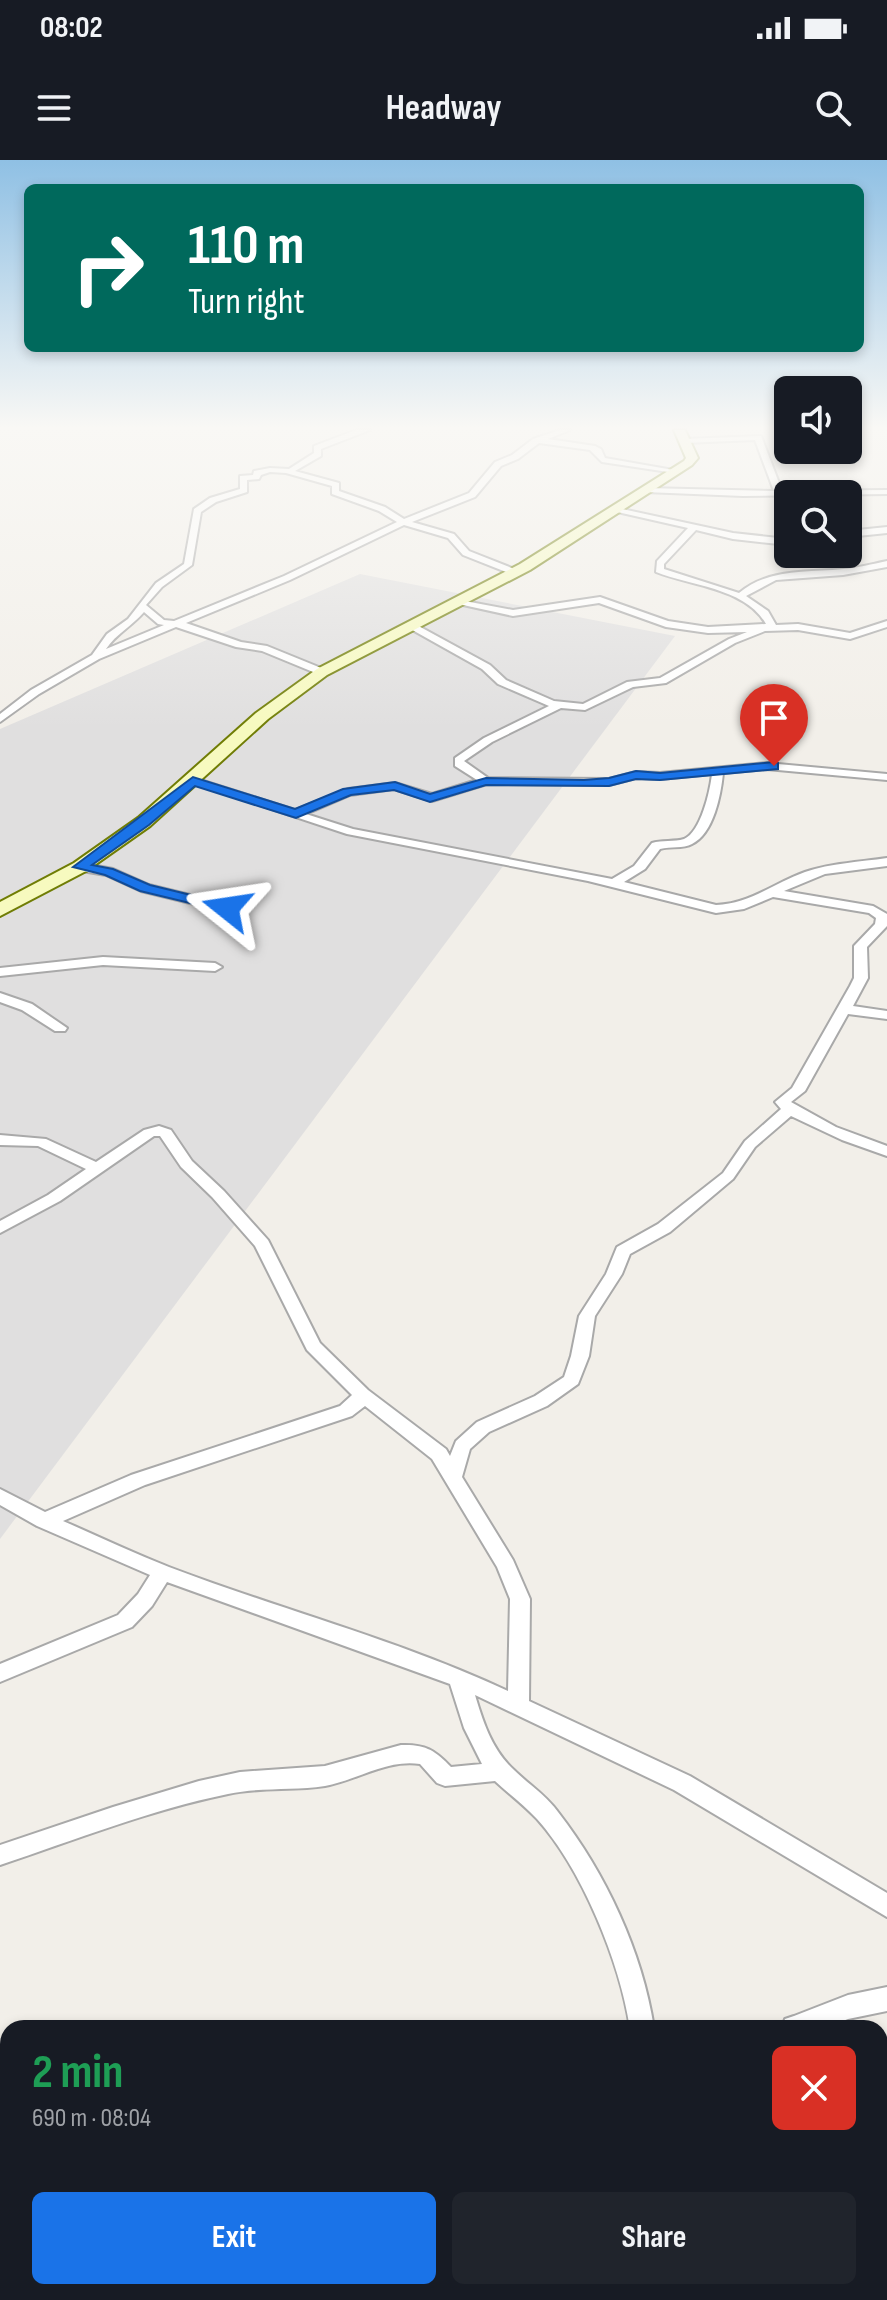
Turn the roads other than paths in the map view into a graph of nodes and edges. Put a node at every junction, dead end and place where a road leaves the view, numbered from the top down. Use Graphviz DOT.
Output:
graph roads {
  1 [pos="194,530"];
  2 [pos="387,530"];
  3 [pos="430,530"];
  4 [pos="582,530"];
  5 [pos="691,530"];
  6 [pos="706,530"];
  7 [pos="887,530"];
  8 [pos="862,533"];
  9 [pos="774,540"];
  10 [pos="887,564"];
  11 [pos="514,572"];
  12 [pos="739,597"];
  13 [pos="457,601"];
  14 [pos="142,608"];
  15 [pos="173,624"];
  16 [pos="887,624"];
  17 [pos="410,625"];
  18 [pos="767,627"];
  19 [pos="96,657"];
  20 [pos="322,672"];
  21 [pos="555,704"];
  22 [pos="0,719"];
  23 [pos="887,767"];
  24 [pos="718,771"];
  25 [pos="852,774"];
  26 [pos="887,777"];
  27 [pos="193,781"];
  28 [pos="486,781"];
  29 [pos="296,814"];
  30 [pos="887,862"];
  31 [pos="80,867"];
  32 [pos="614,883"];
  33 [pos="774,893"];
  34 [pos="227,908"];
  35 [pos="0,910"];
  36 [pos="215,967"];
  37 [pos="0,972"];
  38 [pos="0,997"];
  39 [pos="844,1009"];
  40 [pos="887,1015"];
  41 [pos="60,1028"];
  42 [pos="789,1110"];
  43 [pos="0,1140"];
  44 [pos="887,1151"];
  45 [pos="98,1169"];
  46 [pos="0,1228"];
  47 [pos="362,1394"];
  48 [pos="453,1477"];
  49 [pos="0,1496"];
  50 [pos="44,1521"];
  51 [pos="162,1572"];
  52 [pos="0,1673"];
  53 [pos="459,1678"];
  54 [pos="518,1706"];
  55 [pos="499,1771"];
  56 [pos="0,1855"];
  57 [pos="887,1906"];
  58 [pos="887,1999"];
  59 [pos="641,2020"];
  60 [pos="815,2020"];
  1 -- 14 [label="street"];
  2 -- 15 [label="street"];
  3 -- 11 [label="street"];
  4 -- 11 [label="main road"];
  5 -- 12 [label="street"];
  6 -- 9 [label="street"];
  7 -- 8 [label="street"];
  10 -- 12 [label="street"];
  11 -- 13 [label="main road"];
  12 -- 18 [label="street"];
  13 -- 17 [label="main road"];
  13 -- 18 [label="street"];
  14 -- 15 [label="street"];
  14 -- 19 [label="street"];
  15 -- 19 [label="street"];
  15 -- 20 [label="street"];
  16 -- 18 [label="street"];
  17 -- 20 [label="main road"];
  17 -- 21 [label="street"];
  18 -- 21 [label="street"];
  19 -- 22 [label="street"];
  20 -- 27 [label="main road"];
  21 -- 28 [label="street"];
  23 -- 25 [label="street"];
  24 -- 25 [label="street"];
  24 -- 28 [label="street"];
  24 -- 32 [label="street"];
  25 -- 26 [label="street"];
  27 -- 29 [label="street"];
  27 -- 31 [label="main road"];
  28 -- 29 [label="street"];
  29 -- 32 [label="street"];
  30 -- 33 [label="street"];
  31 -- 34 [label="street"];
  31 -- 35 [label="main road"];
  32 -- 33 [label="street"];
  33 -- 39 [label="street"];
  36 -- 37 [label="street"];
  38 -- 41 [label="street"];
  39 -- 40 [label="street"];
  39 -- 42 [label="street"];
  42 -- 44 [label="street"];
  42 -- 48 [label="street"];
  43 -- 45 [label="street"];
  45 -- 46 [label="street"];
  45 -- 47 [label="street"];
  47 -- 48 [label="street"];
  47 -- 50 [label="street"];
  48 -- 54 [label="street"];
  49 -- 50 [label="street"];
  50 -- 51 [label="street"];
  51 -- 52 [label="street"];
  51 -- 53 [label="street"];
  53 -- 54 [label="street"];
  53 -- 55 [label="street"];
  54 -- 57 [label="street"];
  55 -- 56 [label="street"];
  55 -- 59 [label="street"];
  58 -- 60 [label="street"];
}
